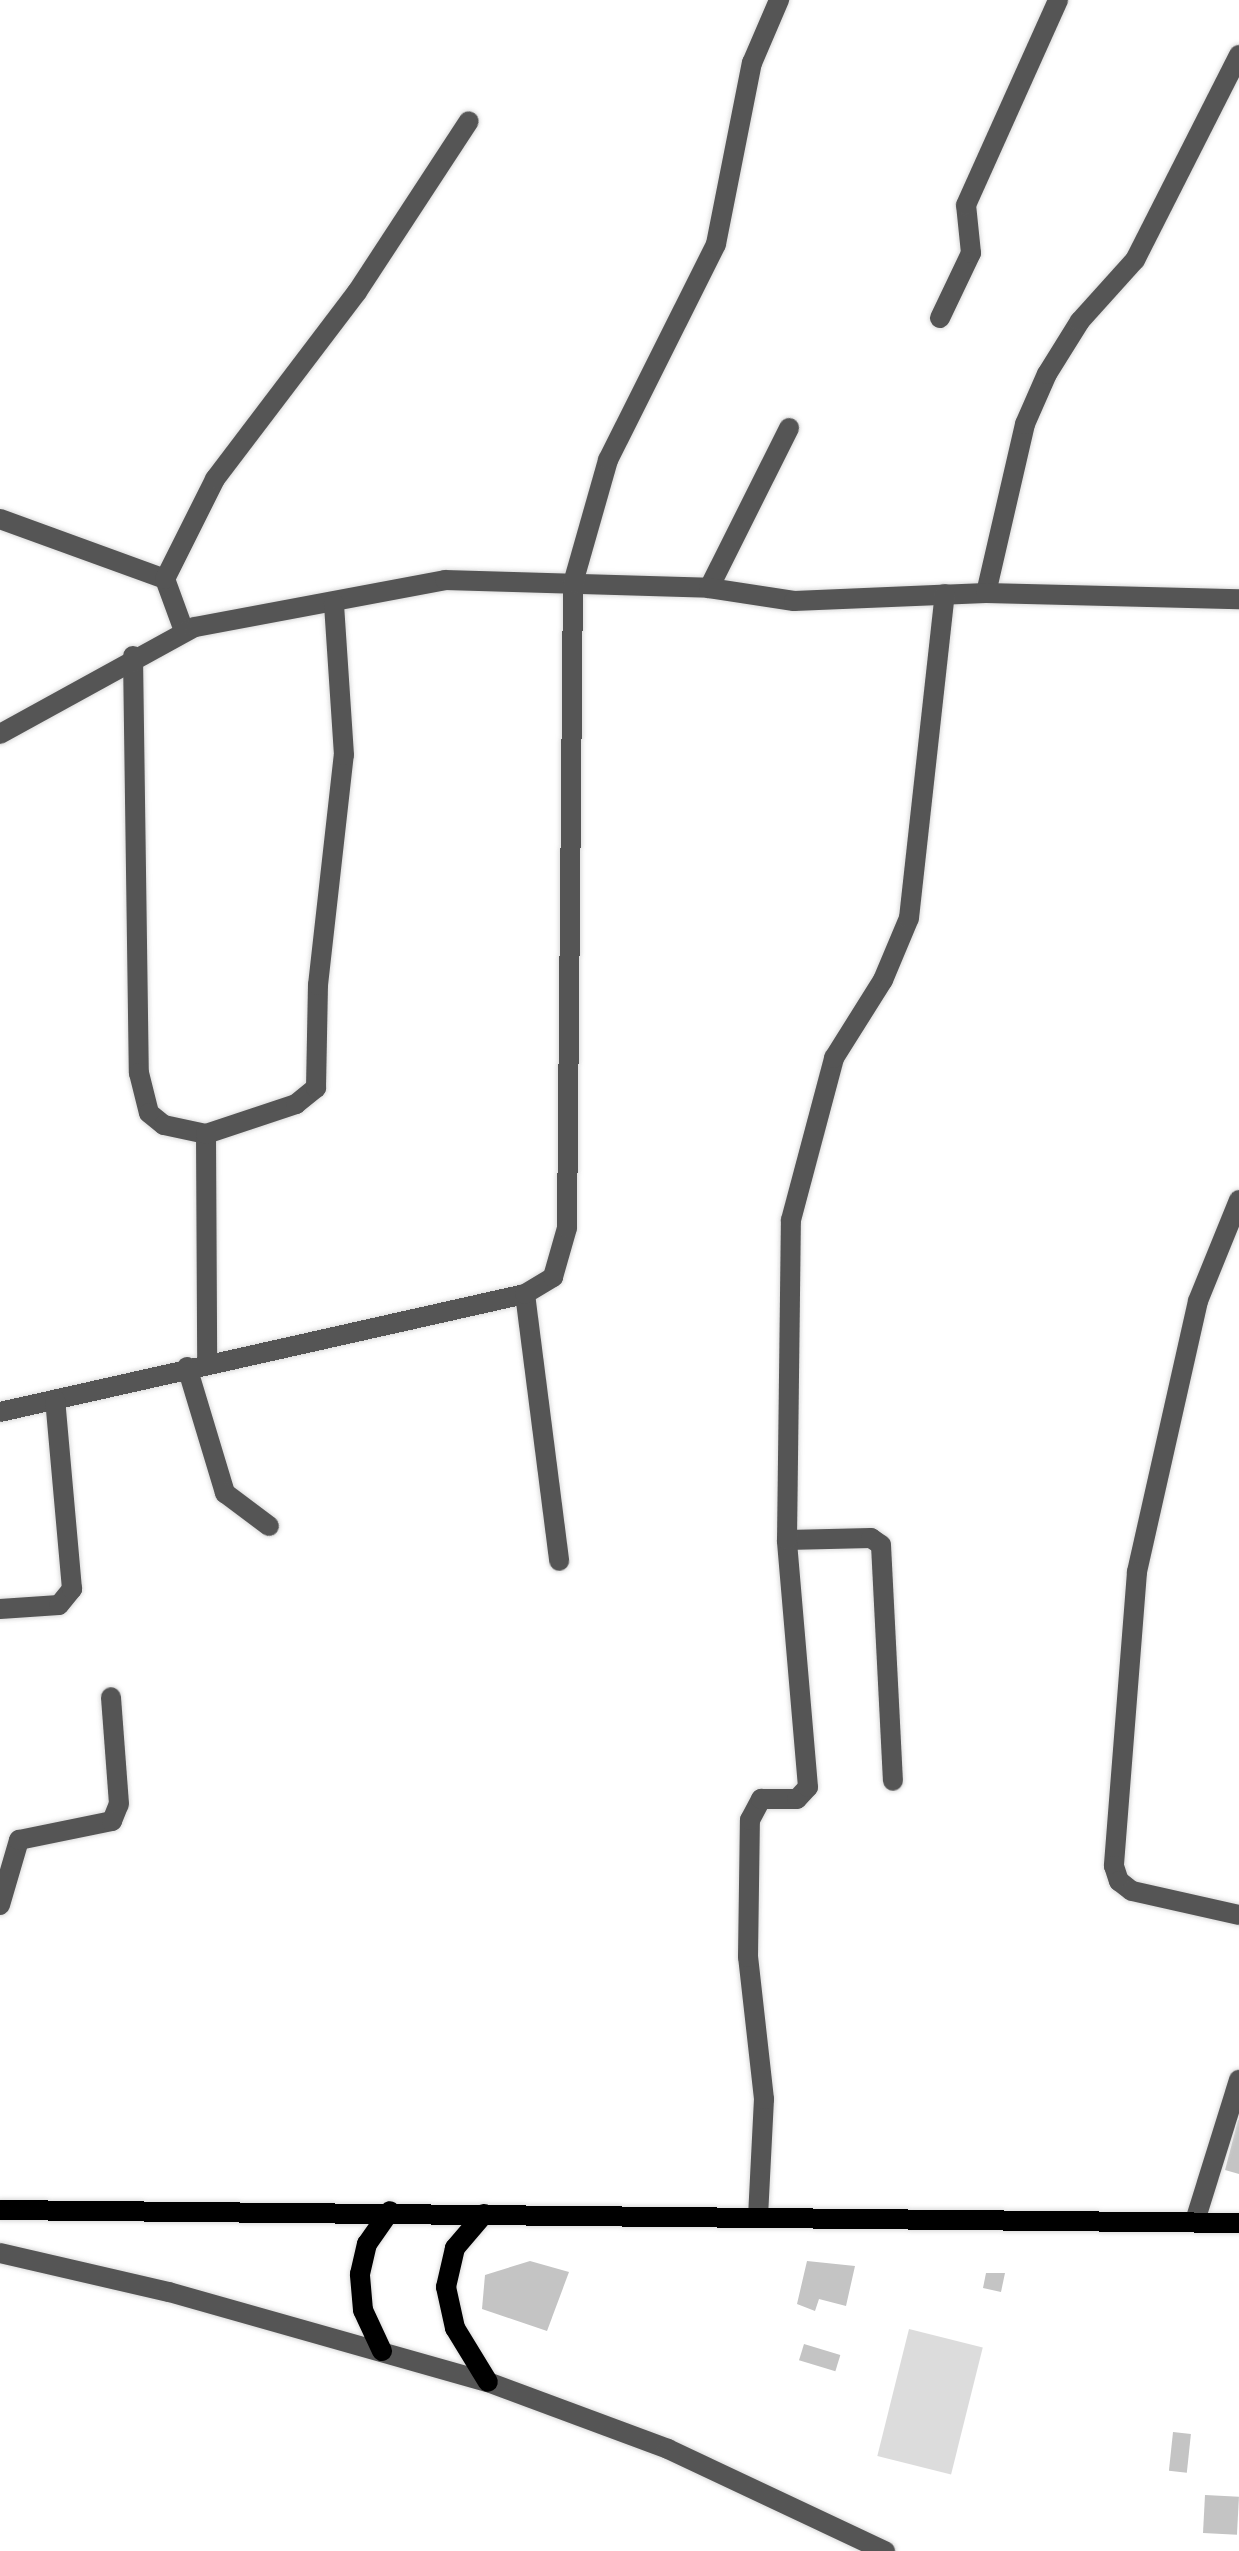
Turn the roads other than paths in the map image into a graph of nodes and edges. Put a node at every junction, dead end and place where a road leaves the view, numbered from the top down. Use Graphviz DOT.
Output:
graph roads {
  1 [pos="779,0"];
  2 [pos="1058,0"];
  3 [pos="1239,55"];
  4 [pos="469,121"];
  5 [pos="940,318"];
  6 [pos="789,428"];
  7 [pos="0,519"];
  8 [pos="165,579"];
  9 [pos="573,583"];
  10 [pos="709,588"];
  11 [pos="986,593"];
  12 [pos="945,594"];
  13 [pos="1239,599"];
  14 [pos="334,603"];
  15 [pos="184,631"];
  16 [pos="133,656"];
  17 [pos="0,734"];
  18 [pos="206,1134"];
  19 [pos="1239,1200"];
  20 [pos="525,1294"];
  21 [pos="197,1364"];
  22 [pos="55,1400"];
  23 [pos="0,1412"];
  24 [pos="269,1526"];
  25 [pos="787,1540"];
  26 [pos="559,1561"];
  27 [pos="0,1609"];
  28 [pos="111,1697"];
  29 [pos="893,1781"];
  30 [pos="0,1905"];
  31 [pos="1239,1915"];
  32 [pos="1239,2080"];
  33 [pos="0,2210"];
  34 [pos="390,2211"];
  35 [pos="484,2214"];
  36 [pos="758,2217"];
  37 [pos="1195,2221"];
  38 [pos="1239,2223"];
  39 [pos="0,2253"];
  40 [pos="382,2351"];
  41 [pos="488,2382"];
  42 [pos="885,2551"];
  1 -- 9 [label="street"];
  2 -- 5 [label="street"];
  3 -- 11 [label="street"];
  4 -- 8 [label="street"];
  6 -- 10 [label="street"];
  7 -- 8 [label="street"];
  8 -- 15 [label="street"];
  9 -- 10 [label="street"];
  9 -- 14 [label="street"];
  9 -- 20 [label="street"];
  10 -- 12 [label="street"];
  11 -- 12 [label="street"];
  11 -- 13 [label="street"];
  12 -- 25 [label="street"];
  14 -- 15 [label="street"];
  14 -- 18 [label="street"];
  15 -- 16 [label="street"];
  16 -- 17 [label="street"];
  16 -- 18 [label="street"];
  18 -- 21 [label="street"];
  19 -- 31 [label="street"];
  20 -- 21 [label="street"];
  20 -- 26 [label="street"];
  21 -- 22 [label="street"];
  21 -- 24 [label="street"];
  22 -- 23 [label="street"];
  22 -- 27 [label="street"];
  25 -- 29 [label="street"];
  25 -- 36 [label="street"];
  28 -- 30 [label="street"];
  32 -- 37 [label="street"];
  33 -- 34 [label="main road"];
  34 -- 35 [label="main road"];
  34 -- 40 [label="main road"];
  35 -- 36 [label="main road"];
  35 -- 41 [label="main road"];
  36 -- 37 [label="main road"];
  37 -- 38 [label="main road"];
  39 -- 40 [label="street"];
  40 -- 41 [label="street"];
  41 -- 42 [label="street"];
}
